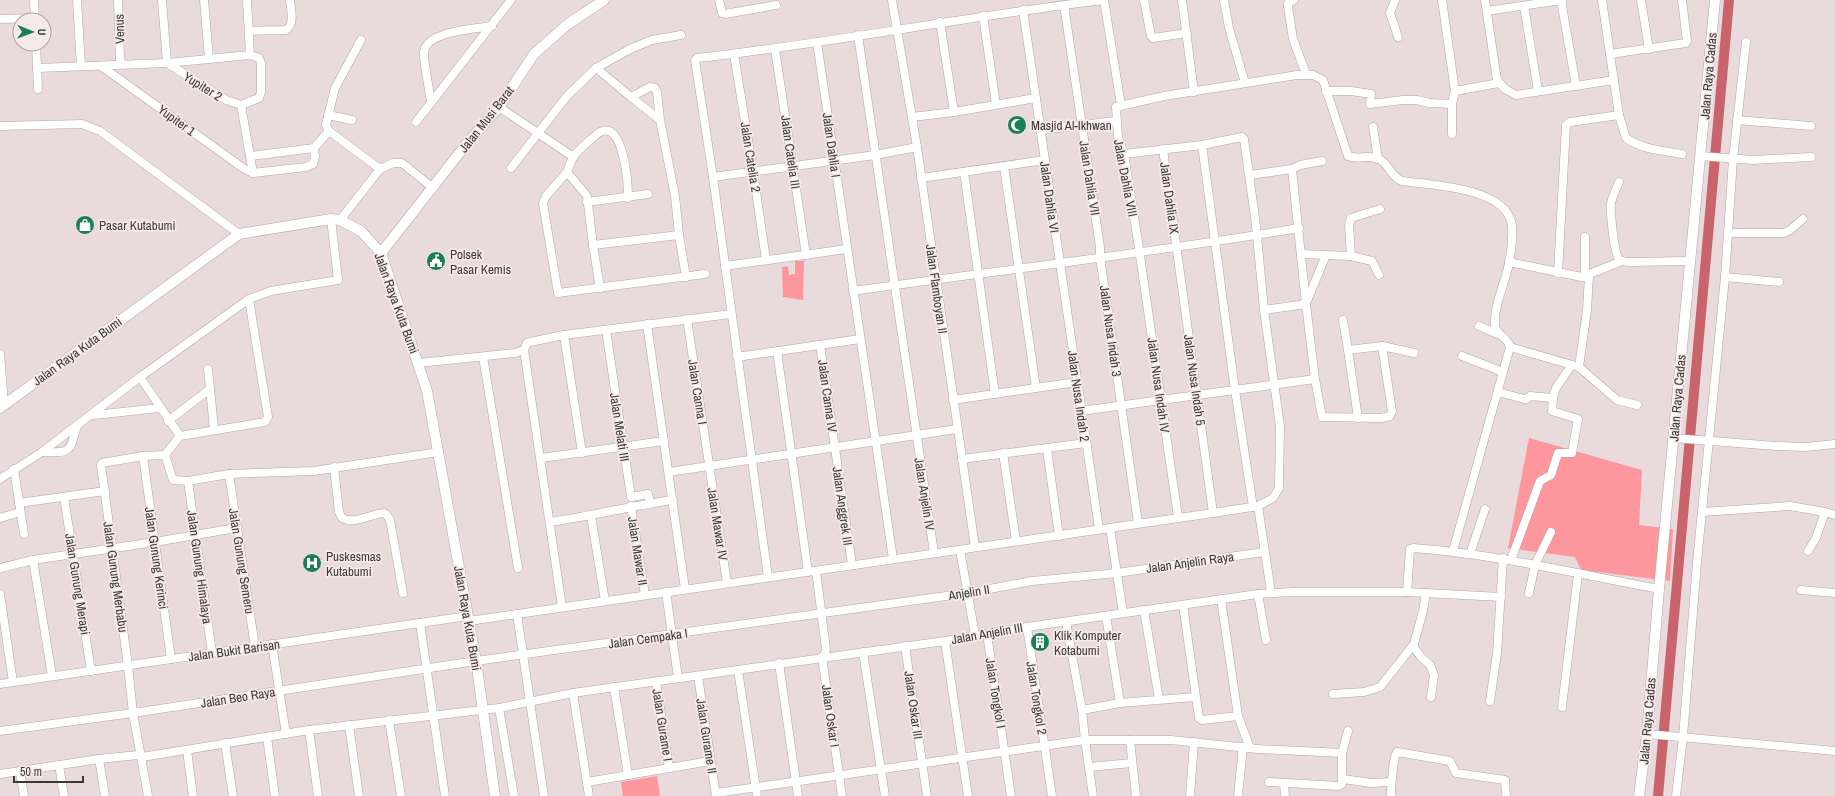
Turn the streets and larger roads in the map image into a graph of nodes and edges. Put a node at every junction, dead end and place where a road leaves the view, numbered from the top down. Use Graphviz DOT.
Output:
graph roads {
  1 [pos="34,0"];
  2 [pos="77,0"];
  3 [pos="118,0"];
  4 [pos="162,0"];
  5 [pos="204,0"];
  6 [pos="247,0"];
  7 [pos="290,0"];
  8 [pos="511,0"];
  9 [pos="604,0"];
  10 [pos="719,0"];
  11 [pos="892,0"];
  12 [pos="1104,0"];
  13 [pos="1144,0"];
  14 [pos="1182,0"];
  15 [pos="1224,0"];
  16 [pos="1294,0"];
  17 [pos="1395,0"];
  18 [pos="1442,0"];
  19 [pos="1485,0"];
  20 [pos="1561,0"];
  21 [pos="1602,0"];
  22 [pos="1641,0"];
  23 [pos="1682,0"];
  24 [pos="1715,0"];
  25 [pos="1032,4"];
  26 [pos="776,5"];
  27 [pos="1064,5"];
  28 [pos="1524,6"];
  29 [pos="1023,10"];
  30 [pos="1487,11"];
  31 [pos="35,12"];
  32 [pos="983,16"];
  33 [pos="0,19"];
  34 [pos="12,19"];
  35 [pos="940,22"];
  36 [pos="492,26"];
  37 [pos="249,31"];
  38 [pos="897,31"];
  39 [pos="1187,32"];
  40 [pos="681,35"];
  41 [pos="858,35"];
  42 [pos="1398,37"];
  43 [pos="361,40"];
  44 [pos="817,42"];
  45 [pos="1746,42"];
  46 [pos="775,49"];
  47 [pos="1649,49"];
  48 [pos="36,52"];
  49 [pos="734,54"];
  50 [pos="1610,54"];
  51 [pos="250,55"];
  52 [pos="209,59"];
  53 [pos="122,62"];
  54 [pos="167,63"];
  55 [pos="81,66"];
  56 [pos="101,66"];
  57 [pos="37,68"];
  58 [pos="596,68"];
  59 [pos="1306,74"];
  60 [pos="1614,80"];
  61 [pos="1245,83"];
  62 [pos="1499,83"];
  63 [pos="1576,86"];
  64 [pos="38,89"];
  65 [pos="1326,91"];
  66 [pos="1455,91"];
  67 [pos="1538,91"];
  68 [pos="1194,92"];
  69 [pos="632,97"];
  70 [pos="1036,98"];
  71 [pos="431,102"];
  72 [pos="996,104"];
  73 [pos="1452,104"];
  74 [pos="241,105"];
  75 [pos="1121,105"];
  76 [pos="499,106"];
  77 [pos="954,112"];
  78 [pos="328,115"];
  79 [pos="1620,115"];
  80 [pos="912,117"];
  81 [pos="352,120"];
  82 [pos="660,120"];
  83 [pos="1737,120"];
  84 [pos="1115,121"];
  85 [pos="416,122"];
  86 [pos="1082,124"];
  87 [pos="0,126"];
  88 [pos="1811,126"];
  89 [pos="1373,127"];
  90 [pos="1041,130"];
  91 [pos="329,132"];
  92 [pos="538,134"];
  93 [pos="1452,134"];
  94 [pos="1202,145"];
  95 [pos="917,147"];
  96 [pos="314,148"];
  97 [pos="1163,149"];
  98 [pos="1124,154"];
  99 [pos="1682,154"];
  100 [pos="875,155"];
  101 [pos="251,156"];
  102 [pos="572,156"];
  103 [pos="1704,157"];
  104 [pos="1811,157"];
  105 [pos="834,159"];
  106 [pos="1378,159"];
  107 [pos="1730,159"];
  108 [pos="1045,160"];
  109 [pos="1322,161"];
  110 [pos="794,165"];
  111 [pos="1004,166"];
  112 [pos="511,168"];
  113 [pos="380,169"];
  114 [pos="1292,169"];
  115 [pos="754,171"];
  116 [pos="567,172"];
  117 [pos="964,172"];
  118 [pos="253,173"];
  119 [pos="1250,175"];
  120 [pos="713,177"];
  121 [pos="921,178"];
  122 [pos="1619,182"];
  123 [pos="433,188"];
  124 [pos="648,194"];
  125 [pos="628,198"];
  126 [pos="587,202"];
  127 [pos="1380,209"];
  128 [pos="335,219"];
  129 [pos="1803,219"];
  130 [pos="1299,228"];
  131 [pos="1728,233"];
  132 [pos="239,234"];
  133 [pos="679,235"];
  134 [pos="1256,235"];
  135 [pos="1585,237"];
  136 [pos="1215,242"];
  137 [pos="592,245"];
  138 [pos="1176,248"];
  139 [pos="846,249"];
  140 [pos="381,253"];
  141 [pos="1140,254"];
  142 [pos="1301,254"];
  143 [pos="806,255"];
  144 [pos="1326,255"];
  145 [pos="1351,256"];
  146 [pos="1100,257"];
  147 [pos="766,260"];
  148 [pos="1622,261"];
  149 [pos="1690,261"];
  150 [pos="1509,262"];
  151 [pos="1060,264"];
  152 [pos="725,266"];
  153 [pos="1019,268"];
  154 [pos="1558,272"];
  155 [pos="978,273"];
  156 [pos="705,274"];
  157 [pos="1379,275"];
  158 [pos="1587,276"];
  159 [pos="686,277"];
  160 [pos="1726,277"];
  161 [pos="935,279"];
  162 [pos="1779,282"];
  163 [pos="894,285"];
  164 [pos="600,288"];
  165 [pos="853,291"];
  166 [pos="250,299"];
  167 [pos="1306,304"];
  168 [pos="1264,310"];
  169 [pos="731,314"];
  170 [pos="687,319"];
  171 [pos="1343,320"];
  172 [pos="648,324"];
  173 [pos="1479,326"];
  174 [pos="606,330"];
  175 [pos="1498,334"];
  176 [pos="564,335"];
  177 [pos="860,339"];
  178 [pos="820,345"];
  179 [pos="1382,346"];
  180 [pos="1510,347"];
  181 [pos="524,350"];
  182 [pos="1348,350"];
  183 [pos="778,351"];
  184 [pos="1414,353"];
  185 [pos="0,354"];
  186 [pos="737,356"];
  187 [pos="1462,356"];
  188 [pos="483,357"];
  189 [pos="419,363"];
  190 [pos="1575,366"];
  191 [pos="208,369"];
  192 [pos="1503,372"];
  193 [pos="140,377"];
  194 [pos="1315,379"];
  195 [pos="1077,382"];
  196 [pos="1275,385"];
  197 [pos="1036,388"];
  198 [pos="210,389"];
  199 [pos="1235,390"];
  200 [pos="1498,392"];
  201 [pos="995,394"];
  202 [pos="1197,395"];
  203 [pos="1553,398"];
  204 [pos="1161,399"];
  205 [pos="953,400"];
  206 [pos="1121,404"];
  207 [pos="1638,405"];
  208 [pos="2,406"];
  209 [pos="160,408"];
  210 [pos="1081,411"];
  211 [pos="94,415"];
  212 [pos="1358,418"];
  213 [pos="168,421"];
  214 [pos="77,426"];
  215 [pos="214,429"];
  216 [pos="957,429"];
  217 [pos="917,434"];
  218 [pos="180,436"];
  219 [pos="1676,438"];
  220 [pos="1704,439"];
  221 [pos="664,441"];
  222 [pos="875,441"];
  223 [pos="1086,443"];
  224 [pos="1835,444"];
  225 [pos="835,446"];
  226 [pos="623,447"];
  227 [pos="1047,449"];
  228 [pos="42,452"];
  229 [pos="439,452"];
  230 [pos="582,452"];
  231 [pos="792,453"];
  232 [pos="1003,453"];
  233 [pos="165,455"];
  234 [pos="142,456"];
  235 [pos="541,458"];
  236 [pos="962,458"];
  237 [pos="752,459"];
  238 [pos="709,465"];
  239 [pos="334,467"];
  240 [pos="14,469"];
  241 [pos="669,472"];
  242 [pos="229,474"];
  243 [pos="0,479"];
  244 [pos="188,481"];
  245 [pos="104,490"];
  246 [pos="64,497"];
  247 [pos="673,500"];
  248 [pos="19,503"];
  249 [pos="650,503"];
  250 [pos="631,506"];
  251 [pos="1255,506"];
  252 [pos="1485,509"];
  253 [pos="20,512"];
  254 [pos="1702,512"];
  255 [pos="1825,512"];
  256 [pos="1213,513"];
  257 [pos="1835,515"];
  258 [pos="591,516"];
  259 [pos="1178,517"];
  260 [pos="0,518"];
  261 [pos="550,522"];
  262 [pos="1138,523"];
  263 [pos="236,528"];
  264 [pos="1110,528"];
  265 [pos="1099,529"];
  266 [pos="1552,532"];
  267 [pos="24,534"];
  268 [pos="196,535"];
  269 [pos="1059,536"];
  270 [pos="1016,541"];
  271 [pos="155,542"];
  272 [pos="975,547"];
  273 [pos="112,549"];
  274 [pos="960,550"];
  275 [pos="1453,551"];
  276 [pos="1808,551"];
  277 [pos="1264,552"];
  278 [pos="934,553"];
  279 [pos="74,554"];
  280 [pos="1470,554"];
  281 [pos="1507,559"];
  282 [pos="33,560"];
  283 [pos="893,560"];
  284 [pos="1535,565"];
  285 [pos="852,566"];
  286 [pos="0,568"];
  287 [pos="518,568"];
  288 [pos="812,571"];
  289 [pos="1117,573"];
  290 [pos="1578,574"];
  291 [pos="768,577"];
  292 [pos="727,583"];
  293 [pos="685,589"];
  294 [pos="1659,589"];
  295 [pos="1801,590"];
  296 [pos="666,592"];
  297 [pos="1271,592"];
  298 [pos="1407,592"];
  299 [pos="403,593"];
  300 [pos="968,593"];
  301 [pos="1426,593"];
  302 [pos="1529,593"];
  303 [pos="1835,593"];
  304 [pos="0,594"];
  305 [pos="1258,594"];
  306 [pos="645,595"];
  307 [pos="1501,597"];
  308 [pos="1221,599"];
  309 [pos="605,601"];
  310 [pos="1183,605"];
  311 [pos="562,608"];
  312 [pos="1144,610"];
  313 [pos="1123,613"];
  314 [pos="517,614"];
  315 [pos="820,614"];
  316 [pos="1106,616"];
  317 [pos="468,619"];
  318 [pos="1066,622"];
  319 [pos="420,623"];
  320 [pos="1027,627"];
  321 [pos="987,634"];
  322 [pos="672,635"];
  323 [pos="975,635"];
  324 [pos="1266,640"];
  325 [pos="945,641"];
  326 [pos="272,644"];
  327 [pos="905,646"];
  328 [pos="1413,646"];
  329 [pos="255,647"];
  330 [pos="863,652"];
  331 [pos="212,653"];
  332 [pos="523,655"];
  333 [pos="822,657"];
  334 [pos="172,659"];
  335 [pos="476,661"];
  336 [pos="779,663"];
  337 [pos="128,666"];
  338 [pos="427,668"];
  339 [pos="738,670"];
  340 [pos="91,671"];
  341 [pos="52,676"];
  342 [pos="698,676"];
  343 [pos="678,678"];
  344 [pos="13,682"];
  345 [pos="656,682"];
  346 [pos="0,684"];
  347 [pos="614,687"];
  348 [pos="279,690"];
  349 [pos="573,693"];
  350 [pos="1333,694"];
  351 [pos="1195,697"];
  352 [pos="1431,697"];
  353 [pos="1158,699"];
  354 [pos="529,701"];
  355 [pos="1490,701"];
  356 [pos="1120,703"];
  357 [pos="1562,707"];
  358 [pos="499,708"];
  359 [pos="483,710"];
  360 [pos="1082,710"];
  361 [pos="133,713"];
  362 [pos="1238,716"];
  363 [pos="433,717"];
  364 [pos="389,720"];
  365 [pos="349,725"];
  366 [pos="309,730"];
  367 [pos="0,731"];
  368 [pos="1348,731"];
  369 [pos="286,734"];
  370 [pos="1648,734"];
  371 [pos="267,737"];
  372 [pos="1682,737"];
  373 [pos="1085,740"];
  374 [pos="1130,740"];
  375 [pos="1194,742"];
  376 [pos="225,743"];
  377 [pos="1045,746"];
  378 [pos="1246,747"];
  379 [pos="187,750"];
  380 [pos="1835,751"];
  381 [pos="1005,752"];
  382 [pos="1342,753"];
  383 [pos="142,757"];
  384 [pos="962,758"];
  385 [pos="99,759"];
  386 [pos="710,761"];
  387 [pos="1132,763"];
  388 [pos="922,764"];
  389 [pos="60,765"];
  390 [pos="1088,767"];
  391 [pos="669,768"];
  392 [pos="881,770"];
  393 [pos="20,771"];
  394 [pos="0,774"];
  395 [pos="628,775"];
  396 [pos="839,775"];
  397 [pos="1342,779"];
  398 [pos="587,782"];
  399 [pos="796,782"];
  400 [pos="1269,782"];
  401 [pos="1390,782"];
  402 [pos="1284,784"];
  403 [pos="756,792"];
  404 [pos="716,795"];
  405 [pos="24,796"];
  406 [pos="64,796"];
  407 [pos="105,796"];
  408 [pos="148,796"];
  409 [pos="192,796"];
  410 [pos="233,796"];
  411 [pos="275,796"];
  412 [pos="318,796"];
  413 [pos="359,796"];
  414 [pos="401,796"];
  415 [pos="445,796"];
  416 [pos="495,796"];
  417 [pos="514,796"];
  418 [pos="544,796"];
  419 [pos="589,796"];
  420 [pos="798,796"];
  421 [pos="842,796"];
  422 [pos="885,796"];
  423 [pos="927,796"];
  424 [pos="968,796"];
  425 [pos="1011,796"];
  426 [pos="1052,796"];
  427 [pos="1093,796"];
  428 [pos="1136,796"];
  429 [pos="1190,796"];
  430 [pos="1238,796"];
  431 [pos="1284,796"];
  432 [pos="1391,796"];
  433 [pos="1506,796"];
  434 [pos="1639,796"];
  435 [pos="1676,796"];
  1 -- 31 [label="street"];
  2 -- 55 [label="street"];
  3 -- 53 [label="street, Venus"];
  4 -- 54 [label="street"];
  5 -- 52 [label="street"];
  6 -- 37 [label="street"];
  7 -- 37 [label="street"];
  8 -- 36 [label="street"];
  9 -- 76 [label="street, Jalan Musi Barat"];
  10 -- 26 [label="street"];
  11 -- 38 [label="street, Jalan Flamboyan II"];
  12 -- 27 [label="street"];
  12 -- 75 [label="street"];
  13 -- 39 [label="street"];
  14 -- 39 [label="street"];
  15 -- 61 [label="street"];
  16 -- 59 [label="street"];
  17 -- 42 [label="street"];
  18 -- 66 [label="street"];
  19 -- 30 [label="street"];
  20 -- 28 [label="street"];
  20 -- 63 [label="street"];
  21 -- 50 [label="street"];
  22 -- 47 [label="street"];
  23 -- 47 [label="street"];
  24 -- 103 [label="street, Jalan Raya Cadas"];
  25 -- 27 [label="street"];
  25 -- 29 [label="street"];
  27 -- 86 [label="street, Jalan Dahlia VII"];
  28 -- 30 [label="street"];
  28 -- 67 [label="street"];
  29 -- 32 [label="street"];
  29 -- 70 [label="street, Jalan Dahlia VI"];
  30 -- 62 [label="street"];
  32 -- 35 [label="street"];
  32 -- 72 [label="street"];
  33 -- 34 [label="street"];
  35 -- 38 [label="street"];
  35 -- 77 [label="street"];
  36 -- 71 [label="street"];
  36 -- 71 [label="street"];
  37 -- 51 [label="street"];
  38 -- 41 [label="street"];
  38 -- 80 [label="street, Jalan Flamboyan II"];
  39 -- 68 [label="street"];
  40 -- 58 [label="street"];
  41 -- 44 [label="street"];
  41 -- 100 [label="street, Jalan Anjelin IV"];
  43 -- 78 [label="street"];
  44 -- 46 [label="street"];
  44 -- 105 [label="street, Jalan Dahlia I"];
  45 -- 83 [label="street"];
  46 -- 49 [label="street"];
  46 -- 110 [label="street, Jalan Catelia III"];
  47 -- 50 [label="street"];
  48 -- 57 [label="street"];
  49 -- 115 [label="street, Jalan Catelia 2"];
  49 -- 120 [label="street"];
  50 -- 60 [label="street"];
  51 -- 52 [label="street"];
  51 -- 74 [label="street"];
  52 -- 54 [label="street"];
  53 -- 54 [label="street"];
  53 -- 56 [label="street"];
  54 -- 74 [label="street, Yupiter 2"];
  55 -- 56 [label="street"];
  55 -- 57 [label="street"];
  56 -- 118 [label="street, Yupiter 1"];
  57 -- 64 [label="street"];
  58 -- 69 [label="street"];
  58 -- 92 [label="street"];
  59 -- 61 [label="street"];
  59 -- 65 [label="street"];
  60 -- 63 [label="street"];
  60 -- 79 [label="street"];
  61 -- 68 [label="street"];
  62 -- 66 [label="street"];
  62 -- 67 [label="street"];
  63 -- 67 [label="street"];
  65 -- 73 [label="street"];
  65 -- 106 [label="street"];
  66 -- 73 [label="street"];
  68 -- 75 [label="street"];
  69 -- 82 [label="street"];
  69 -- 82 [label="street"];
  70 -- 72 [label="street"];
  70 -- 90 [label="street, Jalan Dahlia VI"];
  71 -- 85 [label="street"];
  72 -- 77 [label="street"];
  73 -- 93 [label="street"];
  74 -- 101 [label="street"];
  75 -- 84 [label="street, Jalan Dahlia VIII"];
  76 -- 92 [label="street"];
  76 -- 123 [label="street, Jalan Musi Barat"];
  77 -- 80 [label="street"];
  78 -- 81 [label="street"];
  78 -- 91 [label="street"];
  79 -- 99 [label="street"];
  79 -- 154 [label="street"];
  80 -- 95 [label="street, Jalan Flamboyan II"];
  82 -- 133 [label="street"];
  83 -- 88 [label="street"];
  83 -- 107 [label="street"];
  84 -- 86 [label="street"];
  84 -- 98 [label="street, Jalan Dahlia VIII"];
  86 -- 90 [label="street"];
  86 -- 146 [label="street, Jalan Dahlia VII"];
  87 -- 132 [label="street"];
  89 -- 106 [label="street"];
  90 -- 108 [label="street, Jalan Dahlia VI"];
  91 -- 96 [label="street"];
  91 -- 113 [label="street"];
  92 -- 102 [label="street"];
  92 -- 112 [label="street"];
  94 -- 97 [label="street"];
  94 -- 119 [label="street"];
  94 -- 136 [label="street"];
  95 -- 100 [label="street"];
  95 -- 121 [label="street, Jalan Flamboyan II"];
  96 -- 101 [label="street"];
  96 -- 118 [label="street"];
  97 -- 98 [label="street"];
  97 -- 138 [label="street, Jalan Dahlia IX"];
  98 -- 141 [label="street, Jalan Dahlia VIII"];
  100 -- 105 [label="street"];
  100 -- 163 [label="street, Jalan Anjelin IV"];
  101 -- 118 [label="street"];
  102 -- 116 [label="street"];
  102 -- 125 [label="street"];
  103 -- 107 [label="street"];
  103 -- 149 [label="street, Jalan Raya Cadas"];
  104 -- 107 [label="street"];
  105 -- 110 [label="street"];
  105 -- 139 [label="street, Jalan Dahlia I"];
  106 -- 150 [label="street"];
  107 -- 131 [label="street"];
  108 -- 111 [label="street"];
  108 -- 151 [label="street, Jalan Dahlia VI"];
  109 -- 114 [label="street"];
  110 -- 115 [label="street"];
  110 -- 143 [label="street, Jalan Catelia III"];
  111 -- 117 [label="street"];
  111 -- 153 [label="street"];
  113 -- 123 [label="street"];
  113 -- 128 [label="street"];
  114 -- 119 [label="street"];
  114 -- 130 [label="street"];
  115 -- 120 [label="street"];
  115 -- 147 [label="street, Jalan Catelia 2"];
  116 -- 126 [label="street"];
  116 -- 164 [label="street"];
  117 -- 121 [label="street"];
  117 -- 155 [label="street"];
  119 -- 134 [label="street"];
  120 -- 152 [label="street"];
  121 -- 161 [label="street, Jalan Flamboyan II"];
  122 -- 148 [label="street"];
  123 -- 140 [label="street, Jalan Musi Barat"];
  124 -- 125 [label="street"];
  125 -- 126 [label="street"];
  126 -- 137 [label="street"];
  127 -- 145 [label="street"];
  128 -- 132 [label="street, Jalan Raya Kuta Bumi"];
  128 -- 140 [label="street, Jalan Raya Kuta Bumi"];
  128 -- 166 [label="street"];
  129 -- 131 [label="street"];
  130 -- 134 [label="street"];
  130 -- 142 [label="street"];
  131 -- 160 [label="street"];
  132 -- 208 [label="street, Jalan Raya Kuta Bumi"];
  133 -- 137 [label="street"];
  133 -- 159 [label="street"];
  134 -- 136 [label="street"];
  134 -- 168 [label="street"];
  135 -- 158 [label="street"];
  136 -- 138 [label="street"];
  136 -- 199 [label="street"];
  137 -- 164 [label="street"];
  138 -- 141 [label="street"];
  138 -- 202 [label="street, Jalan Nusa Indah 5"];
  139 -- 143 [label="street"];
  139 -- 165 [label="street, Jalan Dahlia I"];
  140 -- 189 [label="street, Jalan Raya Kuta Bumi"];
  141 -- 146 [label="street"];
  141 -- 204 [label="street, Jalan Nusa Indah IV"];
  142 -- 144 [label="street"];
  142 -- 167 [label="street"];
  143 -- 147 [label="street"];
  144 -- 145 [label="street"];
  144 -- 167 [label="street"];
  145 -- 157 [label="street"];
  146 -- 151 [label="street"];
  146 -- 206 [label="street, Jalan Nusa Indah 3"];
  147 -- 152 [label="street"];
  148 -- 149 [label="street"];
  148 -- 158 [label="street"];
  149 -- 219 [label="street, Jalan Raya Cadas"];
  150 -- 154 [label="street"];
  150 -- 175 [label="street"];
  151 -- 153 [label="street"];
  151 -- 195 [label="street, Jalan Nusa Indah 2"];
  152 -- 169 [label="street"];
  153 -- 155 [label="street"];
  153 -- 197 [label="street"];
  154 -- 158 [label="street"];
  155 -- 161 [label="street"];
  155 -- 201 [label="street"];
  156 -- 159 [label="street"];
  158 -- 190 [label="street"];
  159 -- 164 [label="street"];
  160 -- 162 [label="street"];
  160 -- 220 [label="street"];
  161 -- 163 [label="street"];
  161 -- 205 [label="street, Jalan Flamboyan II"];
  163 -- 165 [label="street"];
  163 -- 217 [label="street, Jalan Anjelin IV"];
  165 -- 177 [label="street, Jalan Dahlia I"];
  166 -- 193 [label="street"];
  166 -- 215 [label="street"];
  167 -- 168 [label="street"];
  167 -- 194 [label="street"];
  168 -- 196 [label="street"];
  169 -- 170 [label="street"];
  169 -- 186 [label="street"];
  170 -- 172 [label="street"];
  170 -- 238 [label="street, Jalan Canna I"];
  171 -- 182 [label="street"];
  172 -- 174 [label="street"];
  172 -- 221 [label="street"];
  173 -- 175 [label="street"];
  174 -- 176 [label="street"];
  174 -- 226 [label="street, Jalan Melati III"];
  175 -- 180 [label="street"];
  176 -- 181 [label="street"];
  176 -- 230 [label="street"];
  177 -- 178 [label="street"];
  177 -- 222 [label="street, Jalan Dahlia I"];
  178 -- 183 [label="street"];
  178 -- 225 [label="street, Jalan Canna IV"];
  179 -- 182 [label="street"];
  179 -- 184 [label="street"];
  179 -- 212 [label="street"];
  180 -- 190 [label="street"];
  180 -- 192 [label="street"];
  181 -- 188 [label="street"];
  181 -- 235 [label="street"];
  182 -- 212 [label="street"];
  183 -- 186 [label="street"];
  183 -- 231 [label="street, Jalan Oskar I"];
  185 -- 208 [label="street"];
  186 -- 237 [label="street"];
  187 -- 192 [label="street"];
  188 -- 189 [label="street"];
  188 -- 287 [label="street"];
  189 -- 229 [label="street, Jalan Raya Kuta Bumi"];
  190 -- 203 [label="street"];
  190 -- 207 [label="street"];
  191 -- 198 [label="street"];
  192 -- 200 [label="street"];
  193 -- 209 [label="street"];
  193 -- 211 [label="street"];
  194 -- 196 [label="street"];
  194 -- 212 [label="street"];
  195 -- 197 [label="street"];
  195 -- 210 [label="street, Jalan Nusa Indah 2"];
  196 -- 199 [label="street"];
  196 -- 251 [label="street"];
  197 -- 201 [label="street"];
  198 -- 213 [label="street"];
  198 -- 215 [label="street"];
  199 -- 202 [label="street"];
  199 -- 251 [label="street"];
  200 -- 203 [label="street"];
  200 -- 275 [label="street"];
  201 -- 205 [label="street"];
  202 -- 204 [label="street"];
  202 -- 256 [label="street, Jalan Nusa Indah 5"];
  203 -- 281 [label="street"];
  204 -- 206 [label="street"];
  204 -- 259 [label="street, Jalan Nusa Indah IV"];
  205 -- 216 [label="street, Jalan Flamboyan II"];
  206 -- 210 [label="street"];
  206 -- 262 [label="street, Jalan Nusa Indah 3"];
  209 -- 211 [label="street"];
  209 -- 213 [label="street"];
  210 -- 223 [label="street, Jalan Nusa Indah 2"];
  211 -- 214 [label="street"];
  213 -- 218 [label="street"];
  214 -- 228 [label="street"];
  214 -- 228 [label="street"];
  215 -- 218 [label="street"];
  216 -- 217 [label="street"];
  216 -- 236 [label="street, Jalan Flamboyan II"];
  217 -- 222 [label="street"];
  217 -- 278 [label="street, Jalan Anjelin IV"];
  218 -- 233 [label="street"];
  219 -- 220 [label="street"];
  219 -- 294 [label="street, Jalan Raya Cadas"];
  220 -- 224 [label="street"];
  220 -- 254 [label="street"];
  221 -- 226 [label="street"];
  221 -- 241 [label="street"];
  222 -- 225 [label="street"];
  222 -- 283 [label="street, Jalan Dahlia I"];
  223 -- 227 [label="street"];
  223 -- 265 [label="street, Jalan Nusa Indah 2"];
  225 -- 231 [label="street"];
  225 -- 285 [label="street, Jalan Anggrek III"];
  226 -- 230 [label="street"];
  226 -- 249 [label="street, Jalan Melati III"];
  227 -- 232 [label="street"];
  227 -- 269 [label="street"];
  228 -- 240 [label="street"];
  229 -- 239 [label="street"];
  229 -- 317 [label="street, Jalan Raya Kuta Bumi"];
  230 -- 235 [label="street"];
  231 -- 237 [label="street"];
  231 -- 288 [label="street, Jalan Oskar I"];
  232 -- 236 [label="street"];
  232 -- 270 [label="street"];
  233 -- 234 [label="street"];
  233 -- 244 [label="street"];
  234 -- 245 [label="street, Jalan Gunung Merbabu"];
  234 -- 271 [label="street, Jalan Gunung Kerinci"];
  235 -- 261 [label="street"];
  236 -- 272 [label="street, Jalan Flamboyan II"];
  237 -- 238 [label="street"];
  237 -- 291 [label="street"];
  238 -- 241 [label="street"];
  238 -- 292 [label="street, Jalan Mawar IV"];
  239 -- 242 [label="street"];
  239 -- 299 [label="street"];
  240 -- 243 [label="street"];
  240 -- 248 [label="street"];
  241 -- 247 [label="street"];
  242 -- 244 [label="street"];
  242 -- 263 [label="street, Jalan Gunung Semeru"];
  244 -- 268 [label="street, Jalan Gunung Himalaya"];
  245 -- 246 [label="street"];
  245 -- 273 [label="street, Jalan Gunung Merbabu"];
  246 -- 248 [label="street"];
  246 -- 279 [label="street, Jalan Gunung Merapi"];
  247 -- 249 [label="street"];
  247 -- 293 [label="street"];
  248 -- 253 [label="street"];
  249 -- 250 [label="street"];
  250 -- 258 [label="street"];
  250 -- 306 [label="street, Jalan Mawar II"];
  251 -- 256 [label="street, Jalan Bukit Barisan"];
  251 -- 277 [label="street"];
  252 -- 280 [label="street"];
  253 -- 260 [label="street"];
  253 -- 267 [label="street"];
  254 -- 255 [label="street"];
  254 -- 372 [label="street"];
  255 -- 257 [label="street"];
  255 -- 276 [label="street"];
  256 -- 259 [label="street, Jalan Bukit Barisan"];
  258 -- 261 [label="street"];
  258 -- 309 [label="street"];
  259 -- 262 [label="street, Jalan Bukit Barisan"];
  261 -- 311 [label="street"];
  262 -- 264 [label="street, Jalan Bukit Barisan"];
  263 -- 268 [label="street"];
  263 -- 329 [label="street, Jalan Gunung Semeru"];
  264 -- 265 [label="street, Jalan Bukit Barisan"];
  264 -- 289 [label="street"];
  265 -- 269 [label="street, Jalan Bukit Barisan"];
  266 -- 284 [label="street"];
  268 -- 271 [label="street"];
  268 -- 331 [label="street, Jalan Gunung Himalaya"];
  269 -- 270 [label="street, Jalan Bukit Barisan"];
  270 -- 272 [label="street, Jalan Bukit Barisan"];
  271 -- 273 [label="street"];
  271 -- 334 [label="street, Jalan Gunung Kerinci"];
  272 -- 274 [label="street, Jalan Bukit Barisan"];
  273 -- 279 [label="street"];
  273 -- 337 [label="street, Jalan Gunung Merbabu"];
  274 -- 278 [label="street, Jalan Bukit Barisan"];
  274 -- 300 [label="street"];
  275 -- 280 [label="street"];
  275 -- 298 [label="street"];
  277 -- 289 [label="street, Jalan Anjelin Raya"];
  277 -- 297 [label="street"];
  278 -- 283 [label="street, Jalan Bukit Barisan"];
  279 -- 282 [label="street"];
  279 -- 340 [label="street, Jalan Gunung Merapi"];
  280 -- 281 [label="street"];
  281 -- 284 [label="street"];
  281 -- 307 [label="street"];
  282 -- 286 [label="street"];
  282 -- 341 [label="street"];
  283 -- 285 [label="street, Jalan Bukit Barisan"];
  284 -- 290 [label="street"];
  284 -- 302 [label="street"];
  285 -- 288 [label="street, Jalan Bukit Barisan"];
  288 -- 291 [label="street, Jalan Bukit Barisan"];
  288 -- 315 [label="street, Jalan Oskar I"];
  289 -- 300 [label="street, Anjelin II"];
  289 -- 313 [label="street"];
  290 -- 294 [label="street"];
  290 -- 357 [label="street"];
  291 -- 292 [label="street, Jalan Bukit Barisan"];
  292 -- 293 [label="street, Jalan Bukit Barisan"];
  293 -- 296 [label="street, Jalan Bukit Barisan"];
  294 -- 370 [label="street, Jalan Raya Cadas"];
  295 -- 303 [label="street"];
  296 -- 306 [label="street, Jalan Bukit Barisan"];
  296 -- 322 [label="street"];
  297 -- 298 [label="street, Jalan Anjelin III"];
  297 -- 305 [label="street, Jalan Anjelin III"];
  298 -- 301 [label="street, Jalan Anjelin III"];
  300 -- 315 [label="street, Anjelin II"];
  300 -- 323 [label="street"];
  301 -- 307 [label="street, Jalan Anjelin III"];
  301 -- 328 [label="street"];
  304 -- 344 [label="street"];
  305 -- 308 [label="street, Jalan Anjelin III"];
  305 -- 324 [label="street"];
  306 -- 309 [label="street, Jalan Bukit Barisan"];
  307 -- 355 [label="street"];
  308 -- 310 [label="street, Jalan Anjelin III"];
  308 -- 362 [label="street"];
  309 -- 311 [label="street, Jalan Bukit Barisan"];
  310 -- 312 [label="street, Jalan Anjelin III"];
  310 -- 351 [label="street"];
  311 -- 314 [label="street, Jalan Bukit Barisan"];
  312 -- 313 [label="street, Jalan Anjelin III"];
  312 -- 353 [label="street"];
  313 -- 316 [label="street, Jalan Anjelin III"];
  314 -- 317 [label="street, Jalan Bukit Barisan"];
  314 -- 332 [label="street"];
  315 -- 322 [label="street, Jalan Cempaka I"];
  315 -- 333 [label="street, Jalan Oskar I"];
  316 -- 318 [label="street, Jalan Anjelin III"];
  316 -- 356 [label="street"];
  317 -- 319 [label="street, Jalan Bukit Barisan"];
  317 -- 335 [label="street, Jalan Raya Kuta Bumi"];
  318 -- 320 [label="street, Jalan Anjelin III"];
  318 -- 360 [label="street"];
  319 -- 326 [label="street, Jalan Bukit Barisan"];
  319 -- 338 [label="street"];
  320 -- 321 [label="street, Jalan Anjelin III"];
  320 -- 377 [label="street, Jalan Tongkol 2"];
  321 -- 323 [label="street, Jalan Anjelin III"];
  321 -- 381 [label="street, Jalan Tongkol I"];
  322 -- 332 [label="street, Jalan Cempaka I"];
  322 -- 343 [label="street"];
  323 -- 325 [label="street, Jalan Anjelin III"];
  325 -- 327 [label="street, Jalan Anjelin III"];
  325 -- 384 [label="street"];
  326 -- 329 [label="street, Jalan Bukit Barisan"];
  326 -- 348 [label="street"];
  327 -- 330 [label="street, Jalan Anjelin III"];
  327 -- 388 [label="street, Jalan Oskar III"];
  328 -- 350 [label="street"];
  328 -- 352 [label="street"];
  329 -- 331 [label="street, Jalan Bukit Barisan"];
  330 -- 333 [label="street, Jalan Anjelin III"];
  330 -- 392 [label="street"];
  331 -- 334 [label="street, Jalan Bukit Barisan"];
  332 -- 335 [label="street, Jalan Cempaka I"];
  332 -- 354 [label="street"];
  333 -- 336 [label="street, Jalan Anjelin III"];
  333 -- 396 [label="street, Jalan Oskar I"];
  334 -- 337 [label="street, Jalan Bukit Barisan"];
  335 -- 338 [label="street, Jalan Beo Raya"];
  335 -- 359 [label="street, Jalan Raya Kuta Bumi"];
  336 -- 339 [label="street, Jalan Anjelin III"];
  336 -- 399 [label="street"];
  337 -- 340 [label="street, Jalan Bukit Barisan"];
  337 -- 361 [label="street, Jalan Gunung Merbabu"];
  338 -- 348 [label="street, Jalan Beo Raya"];
  338 -- 363 [label="street"];
  339 -- 342 [label="street, Jalan Anjelin III"];
  339 -- 403 [label="street"];
  340 -- 341 [label="street, Jalan Bukit Barisan"];
  341 -- 344 [label="street, Jalan Bukit Barisan"];
  342 -- 343 [label="street, Jalan Anjelin III"];
  342 -- 386 [label="street, Jalan Gurame II"];
  343 -- 345 [label="street, Jalan Anjelin III"];
  344 -- 346 [label="street, Jalan Bukit Barisan"];
  345 -- 347 [label="street, Jalan Anjelin III"];
  345 -- 391 [label="street, Jalan Gurame I"];
  347 -- 349 [label="street, Jalan Anjelin III"];
  347 -- 395 [label="street"];
  348 -- 361 [label="street, Jalan Beo Raya"];
  348 -- 369 [label="street"];
  349 -- 354 [label="street, Jalan Anjelin III"];
  349 -- 398 [label="street"];
  351 -- 353 [label="street"];
  351 -- 362 [label="street"];
  353 -- 356 [label="street"];
  354 -- 358 [label="street, Jalan Anjelin III"];
  354 -- 418 [label="street"];
  356 -- 360 [label="street"];
  358 -- 359 [label="street, Jalan Anjelin III"];
  358 -- 417 [label="street"];
  359 -- 363 [label="street, Jalan Anjelin III"];
  359 -- 416 [label="street, Jalan Raya Kuta Bumi"];
  360 -- 373 [label="street"];
  361 -- 367 [label="street, Jalan Beo Raya"];
  361 -- 383 [label="street, Jalan Gunung Merbabu"];
  362 -- 378 [label="street"];
  363 -- 364 [label="street, Jalan Anjelin III"];
  363 -- 415 [label="street"];
  364 -- 365 [label="street, Jalan Anjelin III"];
  364 -- 414 [label="street"];
  365 -- 366 [label="street, Jalan Anjelin III"];
  365 -- 413 [label="street"];
  366 -- 369 [label="street, Jalan Anjelin III"];
  366 -- 412 [label="street"];
  368 -- 382 [label="street"];
  369 -- 371 [label="street, Jalan Anjelin III"];
  370 -- 372 [label="street"];
  370 -- 434 [label="street, Jalan Raya Cadas"];
  371 -- 376 [label="street, Jalan Anjelin III"];
  371 -- 411 [label="street"];
  372 -- 380 [label="street"];
  372 -- 435 [label="street"];
  373 -- 374 [label="street"];
  373 -- 377 [label="street"];
  373 -- 390 [label="street"];
  374 -- 375 [label="street"];
  374 -- 387 [label="street"];
  375 -- 378 [label="street"];
  375 -- 429 [label="street"];
  376 -- 379 [label="street, Jalan Anjelin III"];
  376 -- 410 [label="street"];
  377 -- 381 [label="street"];
  377 -- 426 [label="street, Jalan Tongkol 2"];
  378 -- 382 [label="street"];
  378 -- 430 [label="street"];
  379 -- 383 [label="street, Jalan Anjelin III"];
  379 -- 409 [label="street"];
  381 -- 384 [label="street"];
  381 -- 425 [label="street, Jalan Tongkol I"];
  382 -- 397 [label="street"];
  383 -- 385 [label="street, Jalan Anjelin III"];
  383 -- 408 [label="street, Jalan Gunung Merbabu"];
  384 -- 388 [label="street"];
  384 -- 424 [label="street"];
  385 -- 389 [label="street, Jalan Anjelin III"];
  385 -- 407 [label="street"];
  386 -- 391 [label="street"];
  386 -- 404 [label="street, Jalan Gurame II"];
  387 -- 390 [label="street"];
  387 -- 428 [label="street"];
  388 -- 392 [label="street"];
  388 -- 423 [label="street, Jalan Oskar III"];
  389 -- 393 [label="street, Jalan Anjelin III"];
  389 -- 406 [label="street"];
  390 -- 427 [label="street"];
  391 -- 395 [label="street"];
  392 -- 396 [label="street"];
  392 -- 422 [label="street"];
  393 -- 394 [label="street, Jalan Anjelin III"];
  393 -- 405 [label="street"];
  395 -- 398 [label="street"];
  396 -- 399 [label="street"];
  396 -- 421 [label="street, Jalan Oskar I"];
  397 -- 401 [label="street"];
  397 -- 402 [label="street"];
  398 -- 419 [label="street"];
  399 -- 403 [label="street"];
  399 -- 420 [label="street"];
  400 -- 402 [label="street"];
  401 -- 432 [label="street"];
  401 -- 433 [label="street"];
  402 -- 431 [label="street"];
  403 -- 404 [label="street"];
}
